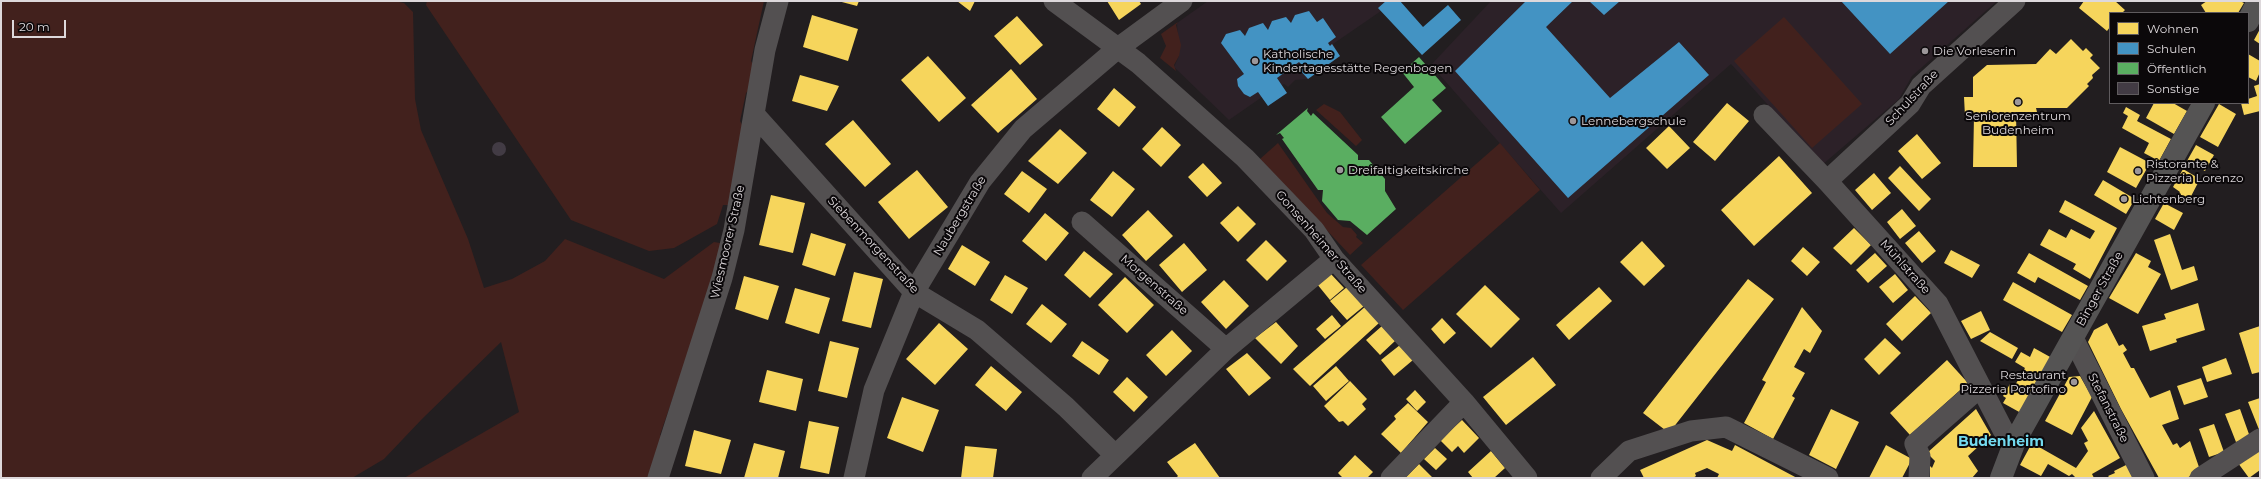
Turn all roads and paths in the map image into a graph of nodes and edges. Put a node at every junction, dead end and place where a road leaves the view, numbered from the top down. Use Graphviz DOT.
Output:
graph roads {
  1 [pos="778,1"];
  2 [pos="1054,1"];
  3 [pos="1182,1"];
  4 [pos="2015,1"];
  5 [pos="2258,1"];
  6 [pos="2249,19"];
  7 [pos="1118,48"];
  8 [pos="2203,104"];
  9 [pos="754,114"];
  10 [pos="1764,115"];
  11 [pos="1827,180"];
  12 [pos="1082,222"];
  13 [pos="1334,259"];
  14 [pos="914,292"];
  15 [pos="2072,338"];
  16 [pos="1226,349"];
  17 [pos="1980,387"];
  18 [pos="1464,402"];
  19 [pos="2260,439"];
  20 [pos="2015,441"];
  21 [pos="1114,454"];
  22 [pos="658,478"];
  23 [pos="854,478"];
  24 [pos="1092,478"];
  25 [pos="1391,478"];
  26 [pos="1527,478"];
  27 [pos="1601,478"];
  28 [pos="1828,478"];
  29 [pos="1919,478"];
  30 [pos="2001,478"];
  31 [pos="2144,478"];
  32 [pos="2200,478"];
  1 -- 9 [label="street, Wiesmoorer Straße"];
  2 -- 7 [label="street, Gonsenheimer Straße"];
  3 -- 7 [label="street, Naubergstraße"];
  4 -- 11 [label="street, Schulstraße"];
  5 -- 6 [label="main road"];
  7 -- 13 [label="street, Gonsenheimer Straße"];
  7 -- 14 [label="street, Naubergstraße"];
  8 -- 15 [label="main road, Binger Straße"];
  9 -- 14 [label="street, Siebenmorgenstraße"];
  9 -- 22 [label="street, Wiesmoorer Straße"];
  10 -- 11 [label="street, Mühlstraße"];
  11 -- 17 [label="street, Mühlstraße"];
  12 -- 16 [label="street, Morgenstraße"];
  13 -- 16 [label="street"];
  13 -- 18 [label="street, Gonsenheimer Straße"];
  14 -- 21 [label="street, Siebenmorgenstraße"];
  14 -- 23 [label="street, Naubergstraße"];
  15 -- 20 [label="main road, Binger Straße"];
  15 -- 31 [label="street, Stefanstraße"];
  16 -- 21 [label="street"];
  17 -- 20 [label="street, Mühlstraße"];
  17 -- 29 [label="street"];
  18 -- 25 [label="street"];
  18 -- 26 [label="street, Gonsenheimer Straße"];
  19 -- 32 [label="street"];
  20 -- 30 [label="main road, Binger Straße"];
  21 -- 24 [label="street"];
  27 -- 28 [label="street"];
}
